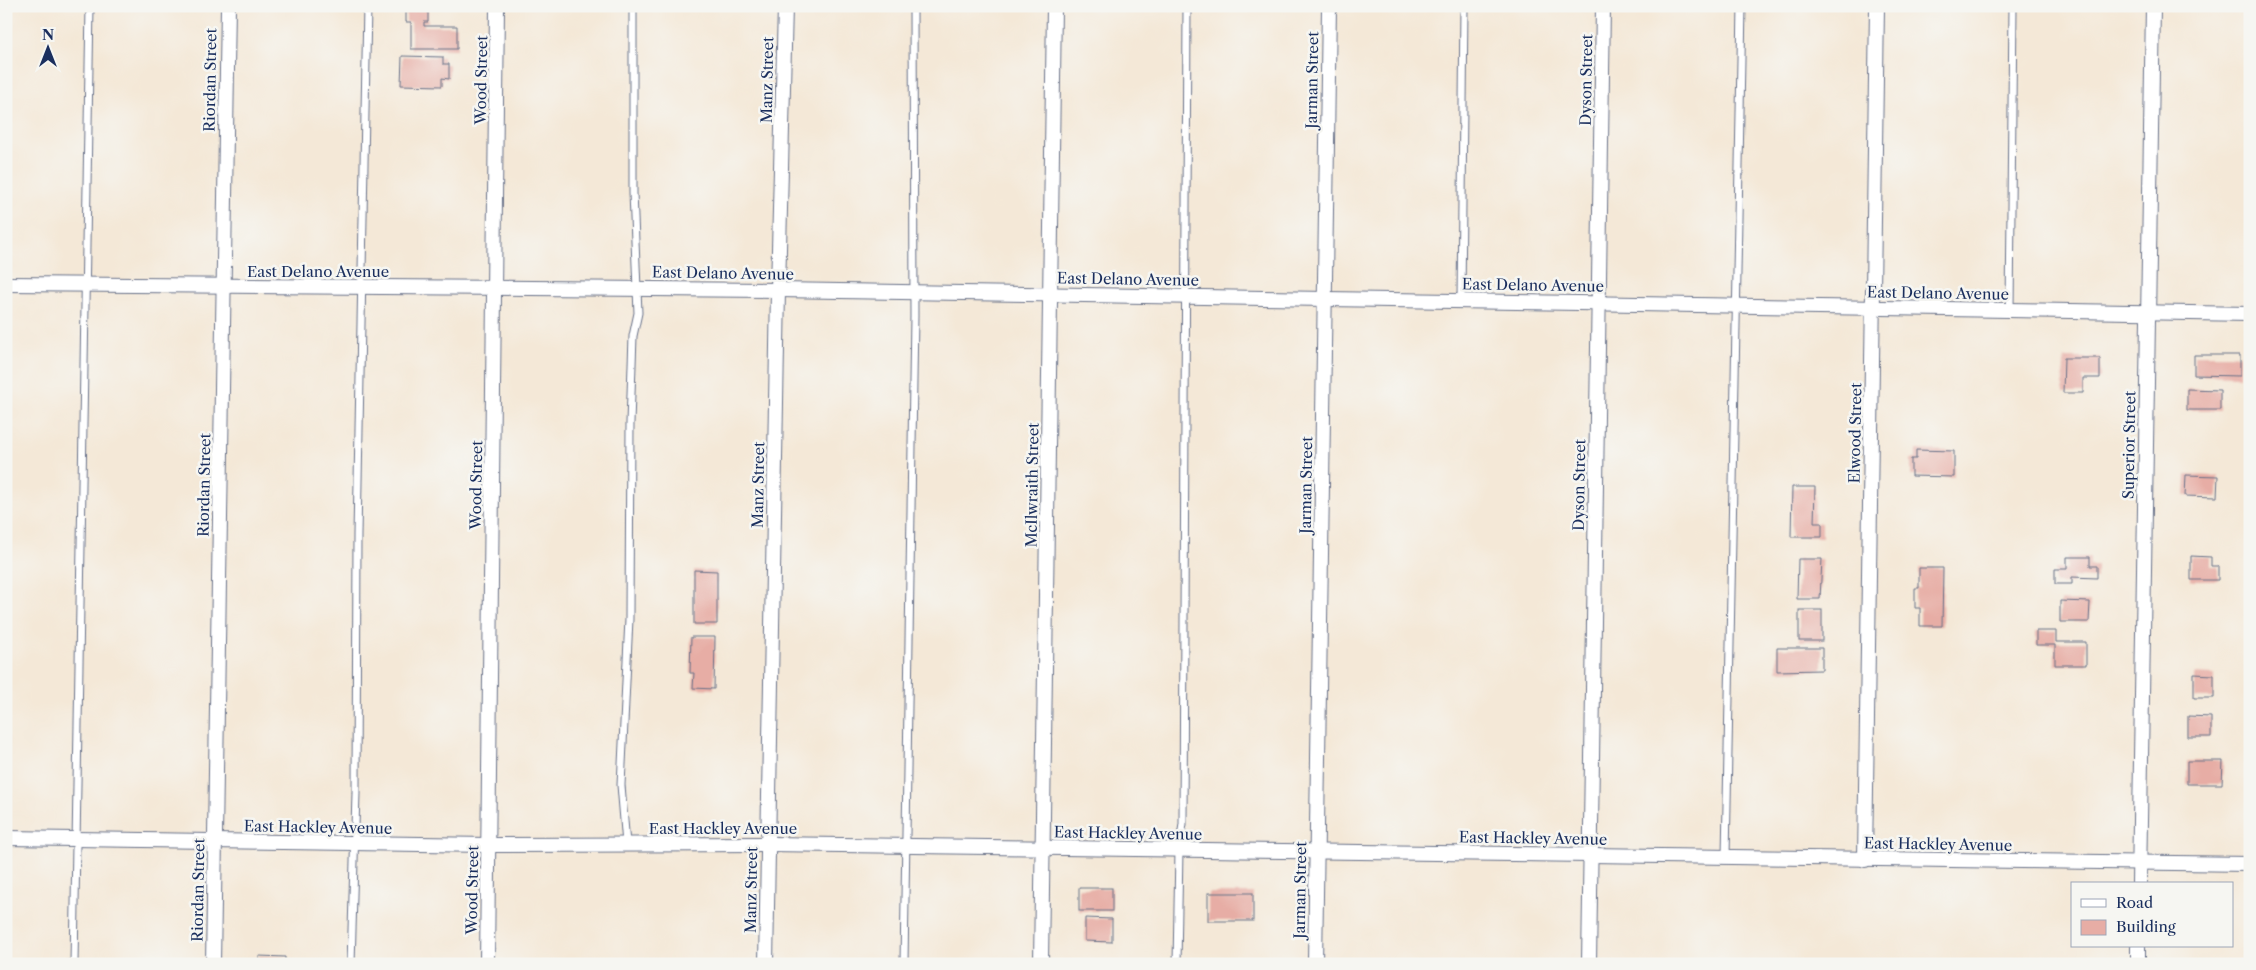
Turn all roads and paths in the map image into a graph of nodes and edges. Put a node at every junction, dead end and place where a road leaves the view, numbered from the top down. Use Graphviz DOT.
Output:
graph roads {
  1 [pos="90,6"];
  2 [pos="228,6"];
  3 [pos="367,6"];
  4 [pos="498,6"];
  5 [pos="633,6"];
  6 [pos="785,6"];
  7 [pos="913,6"];
  8 [pos="1054,6"];
  9 [pos="1187,6"];
  10 [pos="1329,6"];
  11 [pos="1464,6"];
  12 [pos="1603,6"];
  13 [pos="1742,6"];
  14 [pos="1877,6"];
  15 [pos="2013,6"];
  16 [pos="2152,6"];
  17 [pos="6,284"];
  18 [pos="86,285"];
  19 [pos="223,287"];
  20 [pos="361,287"];
  21 [pos="495,288"];
  22 [pos="638,289"];
  23 [pos="778,290"];
  24 [pos="914,292"];
  25 [pos="1051,294"];
  26 [pos="1186,296"];
  27 [pos="1325,298"];
  28 [pos="1461,300"];
  29 [pos="1598,302"];
  30 [pos="1737,305"];
  31 [pos="1872,307"];
  32 [pos="2010,310"];
  33 [pos="2147,312"];
  34 [pos="2250,314"];
  35 [pos="6,838"];
  36 [pos="76,839"];
  37 [pos="215,842"];
  38 [pos="354,844"];
  39 [pos="626,844"];
  40 [pos="768,844"];
  41 [pos="489,845"];
  42 [pos="906,846"];
  43 [pos="1043,848"];
  44 [pos="1179,850"];
  45 [pos="1317,852"];
  46 [pos="1591,855"];
  47 [pos="1726,858"];
  48 [pos="1865,860"];
  49 [pos="2139,862"];
  50 [pos="2250,864"];
  51 [pos="2139,882"];
  52 [pos="2138,948"];
  53 [pos="74,964"];
  54 [pos="213,964"];
  55 [pos="351,964"];
  56 [pos="487,964"];
  57 [pos="766,964"];
  58 [pos="904,964"];
  59 [pos="1041,964"];
  60 [pos="1178,964"];
  61 [pos="1315,964"];
  62 [pos="1589,964"];
  63 [pos="2138,964"];
  1 -- 18 [label="lane"];
  2 -- 19 [label="street, Riordan Street"];
  3 -- 20 [label="lane"];
  4 -- 21 [label="street, Wood Street"];
  5 -- 22 [label="lane"];
  6 -- 23 [label="street, Manz Street"];
  7 -- 24 [label="lane"];
  8 -- 25 [label="street, McIlwraith Street"];
  9 -- 26 [label="lane"];
  10 -- 27 [label="street, Jarman Street"];
  11 -- 28 [label="lane"];
  12 -- 29 [label="street, Dyson Street"];
  13 -- 30 [label="lane"];
  14 -- 31 [label="street, Elwood Street"];
  15 -- 32 [label="lane"];
  16 -- 33 [label="street, Superior Street"];
  17 -- 18 [label="street, East Delano Avenue"];
  18 -- 19 [label="street, East Delano Avenue"];
  18 -- 36 [label="lane"];
  19 -- 20 [label="street, East Delano Avenue"];
  19 -- 37 [label="street, Riordan Street"];
  20 -- 21 [label="street, East Delano Avenue"];
  20 -- 38 [label="lane"];
  21 -- 22 [label="street, East Delano Avenue"];
  21 -- 41 [label="street, Wood Street"];
  22 -- 23 [label="street, East Delano Avenue"];
  22 -- 39 [label="lane"];
  23 -- 24 [label="street, East Delano Avenue"];
  23 -- 40 [label="street, Manz Street"];
  24 -- 25 [label="street, East Delano Avenue"];
  24 -- 42 [label="lane"];
  25 -- 26 [label="street, East Delano Avenue"];
  25 -- 43 [label="street, McIlwraith Street"];
  26 -- 27 [label="street, East Delano Avenue"];
  26 -- 44 [label="lane"];
  27 -- 28 [label="street, East Delano Avenue"];
  27 -- 45 [label="street, Jarman Street"];
  28 -- 29 [label="street, East Delano Avenue"];
  29 -- 30 [label="street, East Delano Avenue"];
  29 -- 46 [label="street, Dyson Street"];
  30 -- 31 [label="street, East Delano Avenue"];
  30 -- 47 [label="lane"];
  31 -- 32 [label="street, East Delano Avenue"];
  31 -- 48 [label="street, Elwood Street"];
  32 -- 33 [label="street, East Delano Avenue"];
  33 -- 34 [label="street, East Delano Avenue"];
  33 -- 49 [label="street, Superior Street"];
  35 -- 36 [label="street, East Hackley Avenue"];
  36 -- 37 [label="street, East Hackley Avenue"];
  36 -- 53 [label="lane"];
  37 -- 38 [label="street, East Hackley Avenue"];
  37 -- 54 [label="street, Riordan Street"];
  38 -- 41 [label="street, East Hackley Avenue"];
  38 -- 55 [label="lane"];
  39 -- 40 [label="street, East Hackley Avenue"];
  39 -- 41 [label="street, East Hackley Avenue"];
  40 -- 42 [label="street, East Hackley Avenue"];
  40 -- 57 [label="street, Manz Street"];
  41 -- 56 [label="street, Wood Street"];
  42 -- 43 [label="street, East Hackley Avenue"];
  42 -- 58 [label="lane"];
  43 -- 44 [label="street, East Hackley Avenue"];
  43 -- 59 [label="street, McIlwraith Street"];
  44 -- 45 [label="street, East Hackley Avenue"];
  44 -- 60 [label="lane"];
  45 -- 46 [label="street, East Hackley Avenue"];
  45 -- 61 [label="street, Jarman Street"];
  46 -- 47 [label="street, East Hackley Avenue"];
  46 -- 62 [label="street, Dyson Street"];
  47 -- 48 [label="street, East Hackley Avenue"];
  48 -- 49 [label="street, East Hackley Avenue"];
  49 -- 50 [label="street, East Hackley Avenue"];
  49 -- 51 [label="street, Superior Street"];
  52 -- 63 [label="street"];
}
